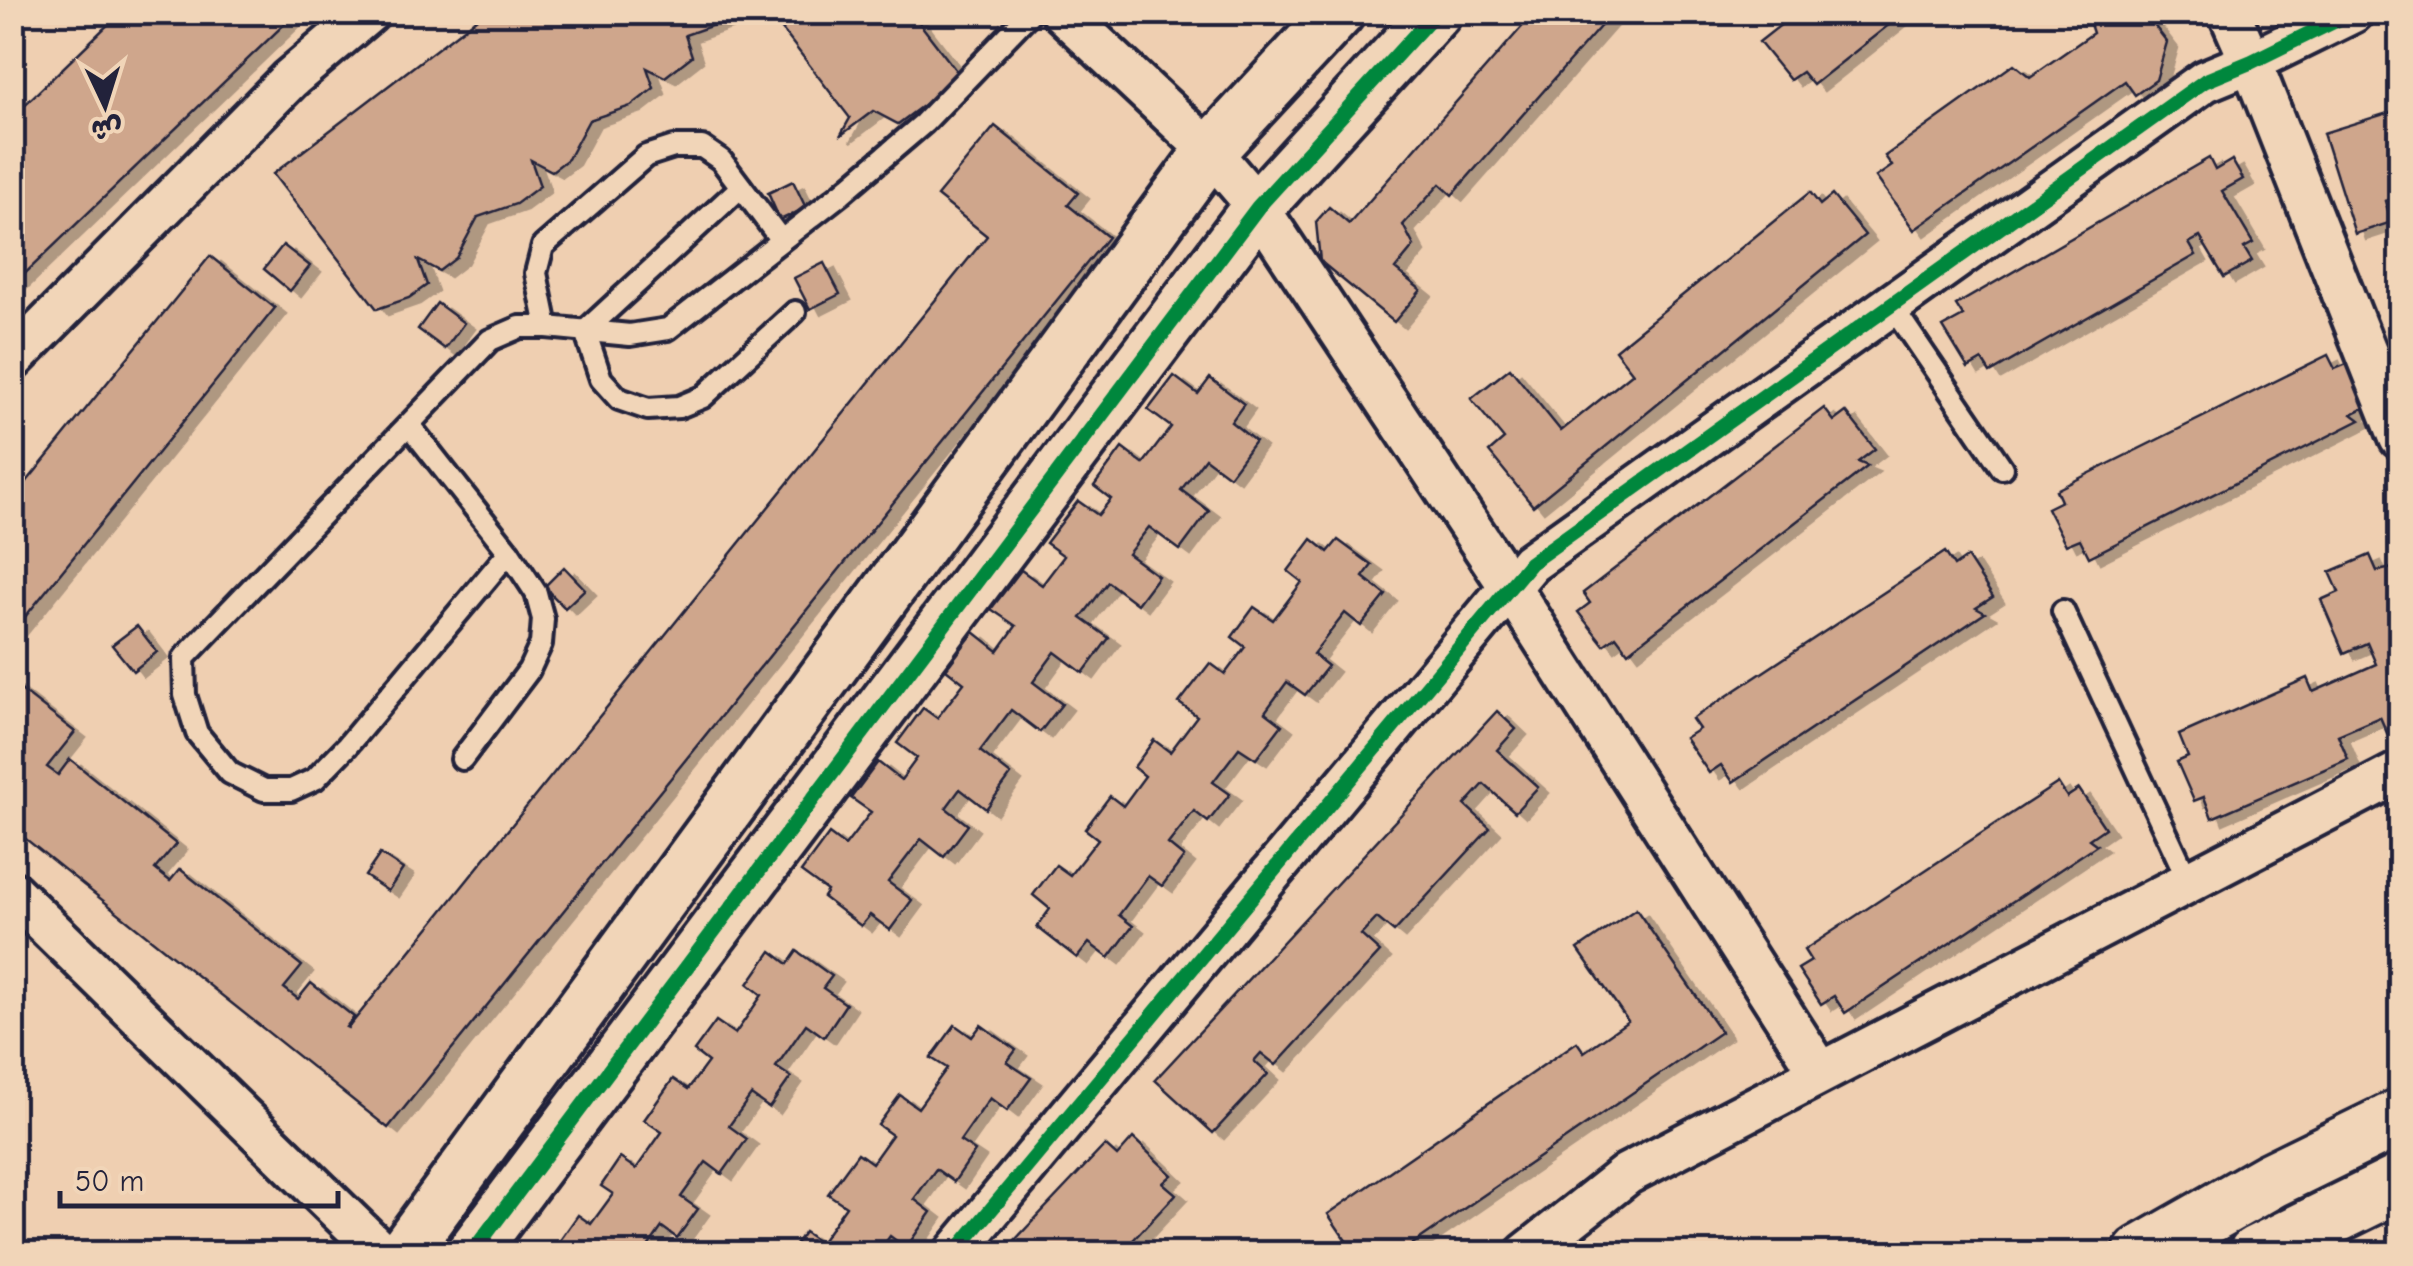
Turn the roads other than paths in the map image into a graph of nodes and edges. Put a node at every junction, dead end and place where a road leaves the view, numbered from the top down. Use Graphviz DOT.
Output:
graph roads {
  1 [pos="370,12"];
  2 [pos="1031,12"];
  3 [pos="1062,12"];
  4 [pos="1340,12"];
  5 [pos="1436,12"];
  6 [pos="2229,12"];
  7 [pos="2353,12"];
  8 [pos="2252,62"];
  9 [pos="1210,152"];
  10 [pos="741,187"];
  11 [pos="1258,207"];
  12 [pos="781,240"];
  13 [pos="1891,305"];
  14 [pos="795,312"];
  15 [pos="547,327"];
  16 [pos="584,331"];
  17 [pos="12,360"];
  18 [pos="409,425"];
  19 [pos="2400,438"];
  20 [pos="2002,468"];
  21 [pos="509,552"];
  22 [pos="1510,588"];
  23 [pos="2063,611"];
  24 [pos="462,758"];
  25 [pos="2400,772"];
  26 [pos="2189,882"];
  27 [pos="12,892"];
  28 [pos="1820,1072"];
  29 [pos="2400,1117"];
  30 [pos="2400,1183"];
  31 [pos="383,1254"];
  32 [pos="402,1254"];
  33 [pos="470,1254"];
  34 [pos="954,1254"];
  35 [pos="1526,1254"];
  36 [pos="2141,1254"];
  37 [pos="2256,1254"];
  1 -- 17 [label="street"];
  2 -- 12 [label="lane"];
  3 -- 9 [label="street"];
  4 -- 9 [label="street"];
  5 -- 11 [label="street"];
  6 -- 8 [label="street"];
  7 -- 8 [label="street"];
  8 -- 13 [label="street"];
  8 -- 19 [label="street"];
  9 -- 11 [label="street"];
  9 -- 32 [label="street"];
  10 -- 12 [label="lane"];
  10 -- 15 [label="lane"];
  10 -- 16 [label="lane"];
  11 -- 22 [label="street"];
  11 -- 33 [label="street"];
  12 -- 16 [label="lane"];
  13 -- 20 [label="lane"];
  13 -- 22 [label="street"];
  14 -- 16 [label="lane"];
  15 -- 16 [label="lane"];
  15 -- 18 [label="lane"];
  18 -- 21 [label="lane"];
  18 -- 21 [label="lane"];
  21 -- 24 [label="lane"];
  22 -- 28 [label="street"];
  22 -- 34 [label="street"];
  23 -- 26 [label="lane"];
  25 -- 26 [label="street"];
  26 -- 28 [label="street"];
  27 -- 31 [label="street"];
  28 -- 35 [label="street"];
  29 -- 36 [label="main road"];
  30 -- 37 [label="main road"];
}
